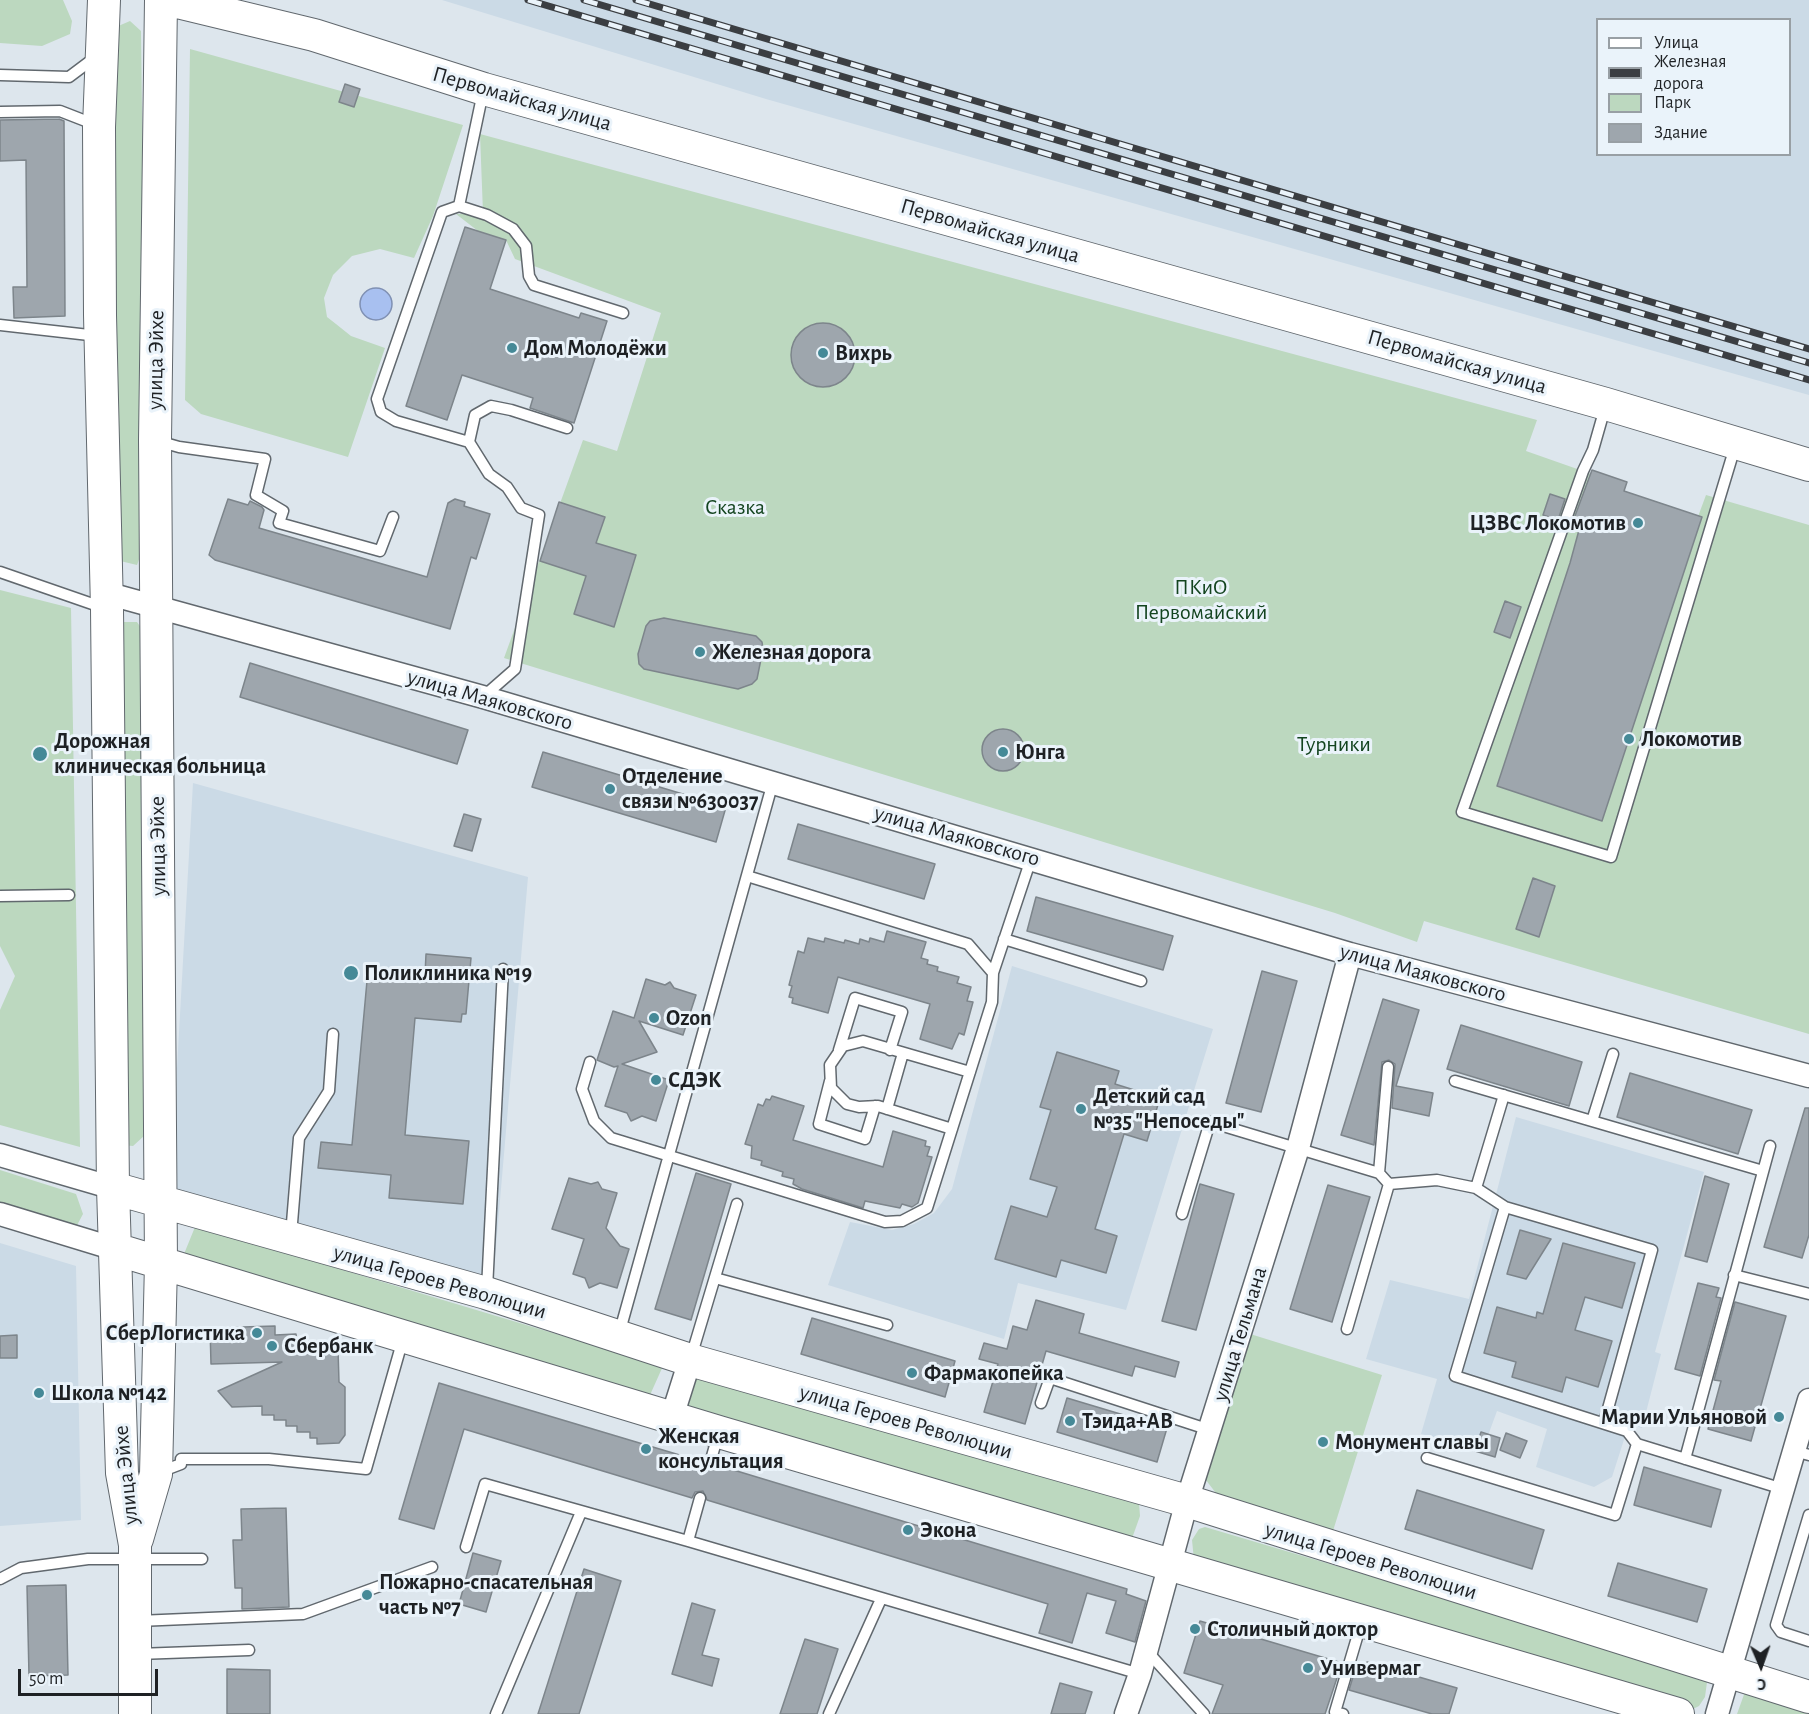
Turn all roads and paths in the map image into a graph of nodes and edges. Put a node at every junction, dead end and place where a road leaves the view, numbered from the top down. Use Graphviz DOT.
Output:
graph roads {
  1 [pos="104,0"];
  2 [pos="161,0"];
  3 [pos="169,0"];
  4 [pos="102,52"];
  5 [pos="0,75"];
  6 [pos="484,89"];
  7 [pos="0,112"];
  8 [pos="99,127"];
  9 [pos="459,206"];
  10 [pos="623,314"];
  11 [pos="0,325"];
  12 [pos="100,336"];
  13 [pos="1606,404"];
  14 [pos="567,428"];
  15 [pos="155,440"];
  16 [pos="469,442"];
  17 [pos="1736,444"];
  18 [pos="1809,465"];
  19 [pos="393,517"];
  20 [pos="0,572"];
  21 [pos="106,601"];
  22 [pos="156,605"];
  23 [pos="483,697"];
  24 [pos="773,782"];
  25 [pos="1031,858"];
  26 [pos="747,876"];
  27 [pos="69,895"];
  28 [pos="0,896"];
  29 [pos="1004,939"];
  30 [pos="1350,954"];
  31 [pos="503,969"];
  32 [pos="993,973"];
  33 [pos="1142,981"];
  34 [pos="333,1034"];
  35 [pos="839,1050"];
  36 [pos="890,1050"];
  37 [pos="903,1053"];
  38 [pos="1613,1054"];
  39 [pos="590,1062"];
  40 [pos="1388,1067"];
  41 [pos="970,1072"];
  42 [pos="1809,1076"];
  43 [pos="830,1081"];
  44 [pos="1455,1081"];
  45 [pos="1504,1095"];
  46 [pos="875,1106"];
  47 [pos="886,1108"];
  48 [pos="1592,1121"];
  49 [pos="952,1129"];
  50 [pos="1770,1146"];
  51 [pos="1298,1148"];
  52 [pos="0,1155"];
  53 [pos="669,1157"];
  54 [pos="1763,1171"];
  55 [pos="1379,1173"];
  56 [pos="1389,1184"];
  57 [pos="113,1188"];
  58 [pos="1476,1188"];
  59 [pos="161,1202"];
  60 [pos="737,1204"];
  61 [pos="1505,1207"];
  62 [pos="0,1214"];
  63 [pos="1182,1214"];
  64 [pos="291,1239"];
  65 [pos="115,1249"];
  66 [pos="161,1263"];
  67 [pos="1734,1275"];
  68 [pos="716,1278"];
  69 [pos="486,1293"];
  70 [pos="1809,1294"];
  71 [pos="887,1325"];
  72 [pos="1347,1329"];
  73 [pos="404,1336"];
  74 [pos="618,1338"];
  75 [pos="690,1360"];
  76 [pos="1809,1400"];
  77 [pos="1041,1403"];
  78 [pos="672,1417"];
  79 [pos="1604,1423"];
  80 [pos="1210,1430"];
  81 [pos="718,1432"];
  82 [pos="1637,1444"];
  83 [pos="1802,1453"];
  84 [pos="1427,1458"];
  85 [pos="1685,1459"];
  86 [pos="710,1463"];
  87 [pos="156,1474"];
  88 [pos="1783,1489"];
  89 [pos="700,1498"];
  90 [pos="1187,1502"];
  91 [pos="581,1512"];
  92 [pos="1809,1515"];
  93 [pos="688,1541"];
  94 [pos="466,1547"];
  95 [pos="135,1552"];
  96 [pos="202,1559"];
  97 [pos="1170,1564"];
  98 [pos="432,1567"];
  99 [pos="0,1578"];
  100 [pos="881,1599"];
  101 [pos="1362,1620"];
  102 [pos="135,1622"];
  103 [pos="1809,1641"];
  104 [pos="249,1650"];
  105 [pos="1146,1651"];
  106 [pos="135,1654"];
  107 [pos="1730,1672"];
  108 [pos="1140,1674"];
  109 [pos="1809,1697"];
  110 [pos="1337,1713"];
  111 [pos="135,1714"];
  112 [pos="496,1714"];
  113 [pos="829,1714"];
  114 [pos="1126,1714"];
  115 [pos="1204,1714"];
  116 [pos="1678,1714"];
  117 [pos="1717,1714"];
  1 -- 4 [label="main road, улица Эйхе"];
  2 -- 15 [label="main road, улица Эйхе"];
  3 -- 6 [label="main road, Первомайская улица"];
  4 -- 5 [label="lane"];
  4 -- 8 [label="main road, улица Эйхе"];
  6 -- 9 [label="lane"];
  6 -- 13 [label="main road, Первомайская улица"];
  7 -- 8 [label="lane"];
  8 -- 12 [label="main road, улица Эйхе"];
  9 -- 10 [label="lane"];
  9 -- 16 [label="lane"];
  11 -- 12 [label="lane"];
  12 -- 21 [label="main road, улица Эйхе"];
  13 -- 17 [label="main road, Первомайская улица"];
  13 -- 17 [label="lane"];
  14 -- 16 [label="lane"];
  15 -- 19 [label="lane"];
  15 -- 22 [label="main road, улица Эйхе"];
  16 -- 23 [label="lane"];
  17 -- 18 [label="main road, Первомайская улица"];
  20 -- 21 [label="lane"];
  21 -- 22 [label="street, улица Маяковского"];
  21 -- 57 [label="main road, улица Эйхе"];
  22 -- 23 [label="street, улица Маяковского"];
  22 -- 59 [label="main road, улица Эйхе"];
  23 -- 24 [label="street, улица Маяковского"];
  24 -- 25 [label="street, улица Маяковского"];
  24 -- 26 [label="lane"];
  25 -- 29 [label="lane"];
  25 -- 30 [label="street, улица Маяковского"];
  26 -- 32 [label="lane"];
  26 -- 53 [label="lane"];
  27 -- 28 [label="lane"];
  29 -- 32 [label="lane"];
  29 -- 33 [label="lane"];
  30 -- 42 [label="street, улица Маяковского"];
  30 -- 51 [label="street, улица Тельмана"];
  31 -- 69 [label="lane"];
  32 -- 41 [label="lane"];
  34 -- 64 [label="lane"];
  35 -- 36 [label="lane"];
  35 -- 36 [label="lane"];
  35 -- 43 [label="lane"];
  36 -- 37 [label="lane"];
  37 -- 41 [label="lane"];
  37 -- 47 [label="lane"];
  38 -- 48 [label="lane"];
  39 -- 53 [label="lane"];
  40 -- 55 [label="lane"];
  41 -- 49 [label="lane"];
  43 -- 46 [label="lane"];
  43 -- 46 [label="lane"];
  44 -- 45 [label="lane"];
  45 -- 48 [label="lane"];
  45 -- 58 [label="lane"];
  46 -- 47 [label="lane"];
  47 -- 49 [label="lane"];
  48 -- 54 [label="lane"];
  49 -- 53 [label="lane"];
  50 -- 54 [label="lane"];
  51 -- 55 [label="lane"];
  51 -- 63 [label="lane"];
  51 -- 80 [label="street, улица Тельмана"];
  52 -- 57 [label="street, улица Героев Революции"];
  53 -- 74 [label="lane"];
  54 -- 67 [label="lane"];
  55 -- 56 [label="lane"];
  56 -- 58 [label="lane"];
  56 -- 72 [label="lane"];
  57 -- 59 [label="main road, улица Героев Революции"];
  57 -- 65 [label="main road, улица Эйхе"];
  58 -- 61 [label="lane"];
  59 -- 64 [label="main road, улица Героев Революции"];
  59 -- 66 [label="main road, улица Эйхе"];
  60 -- 68 [label="lane"];
  61 -- 79 [label="lane"];
  61 -- 79 [label="lane"];
  62 -- 65 [label="street"];
  64 -- 69 [label="main road, улица Героев Революции"];
  65 -- 66 [label="main road"];
  65 -- 95 [label="main road, улица Эйхе"];
  66 -- 73 [label="main road"];
  66 -- 87 [label="main road, улица Эйхе"];
  67 -- 70 [label="lane"];
  67 -- 85 [label="lane"];
  68 -- 71 [label="lane"];
  68 -- 75 [label="lane"];
  69 -- 74 [label="main road, улица Героев Революции"];
  73 -- 78 [label="main road"];
  73 -- 87 [label="lane"];
  74 -- 75 [label="main road, улица Героев Революции"];
  75 -- 78 [label="street"];
  75 -- 90 [label="main road, улица Героев Революции"];
  76 -- 83 [label="street"];
  77 -- 80 [label="lane"];
  78 -- 81 [label="main road"];
  79 -- 82 [label="lane"];
  80 -- 90 [label="street, улица Тельмана"];
  81 -- 86 [label="lane"];
  81 -- 97 [label="main road"];
  82 -- 84 [label="lane"];
  82 -- 85 [label="lane"];
  83 -- 88 [label="street"];
  85 -- 88 [label="lane"];
  87 -- 95 [label="main road, улица Эйхе"];
  88 -- 107 [label="street"];
  89 -- 93 [label="lane"];
  90 -- 97 [label="street, улица Тельмана"];
  90 -- 107 [label="main road, улица Героев Революции"];
  91 -- 93 [label="lane"];
  91 -- 94 [label="lane"];
  91 -- 112 [label="lane"];
  92 -- 103 [label="lane"];
  93 -- 100 [label="lane"];
  95 -- 96 [label="lane"];
  95 -- 99 [label="lane"];
  95 -- 102 [label="main road, улица Эйхе"];
  97 -- 101 [label="main road"];
  97 -- 105 [label="street, улица Тельмана"];
  98 -- 102 [label="lane"];
  100 -- 108 [label="lane"];
  100 -- 113 [label="lane"];
  101 -- 110 [label="lane"];
  101 -- 116 [label="main road"];
  102 -- 106 [label="main road, улица Эйхе"];
  104 -- 106 [label="lane"];
  105 -- 108 [label="street, улица Тельмана"];
  105 -- 115 [label="lane"];
  106 -- 111 [label="main road, улица Эйхе"];
  107 -- 109 [label="main road, улица Героев Революции"];
  107 -- 117 [label="street"];
  108 -- 114 [label="street, улица Тельмана"];
}
